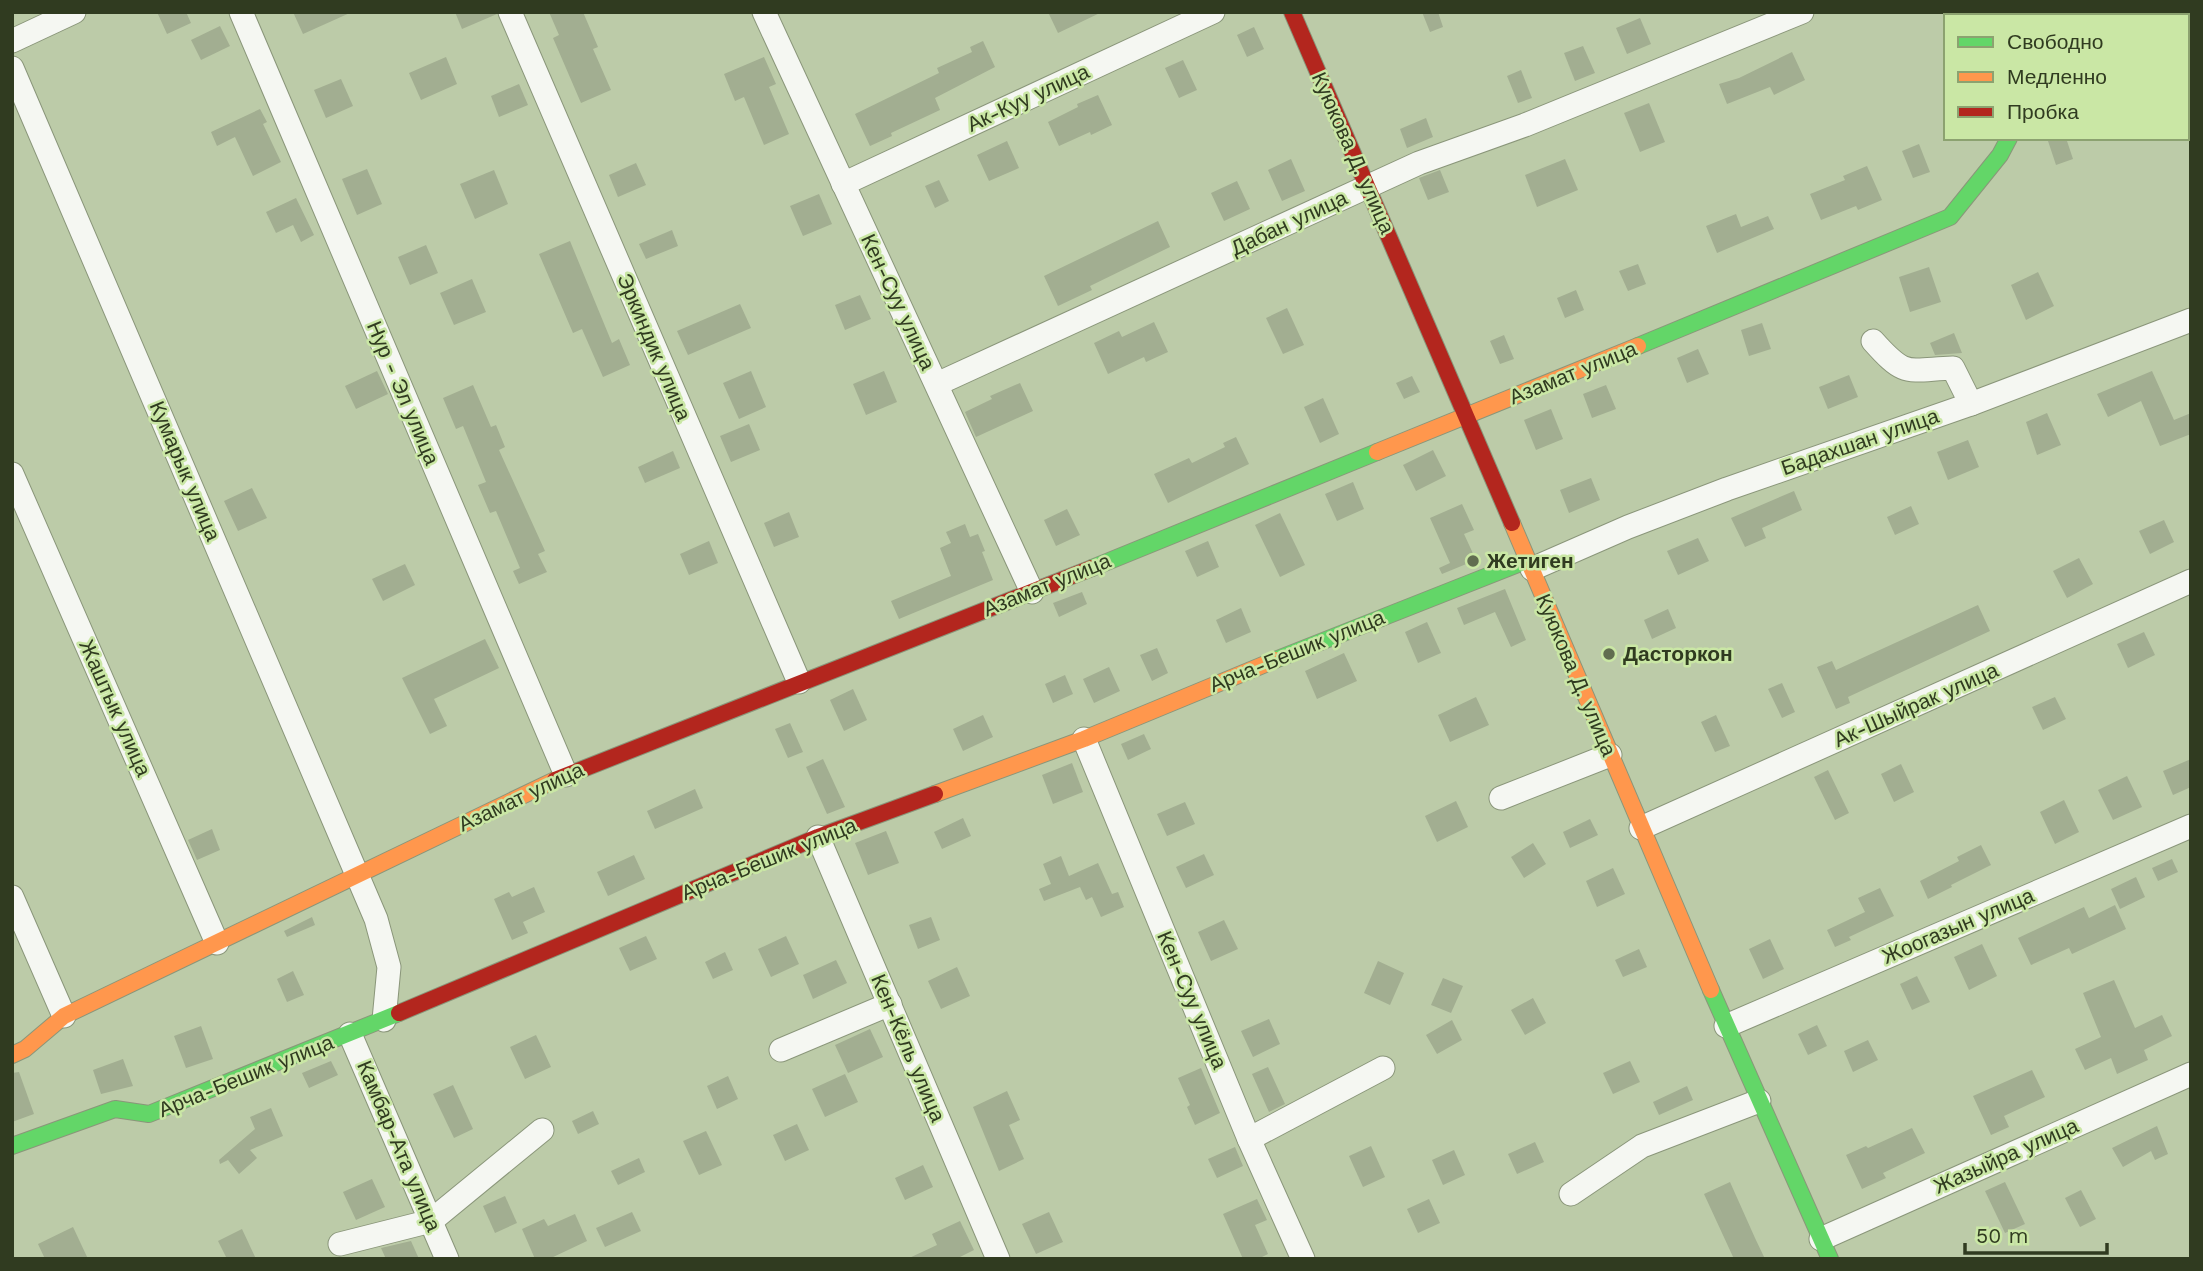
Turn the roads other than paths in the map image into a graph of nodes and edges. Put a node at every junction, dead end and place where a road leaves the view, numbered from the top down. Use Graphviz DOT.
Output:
graph roads {
  1 [pos="74,12"];
  2 [pos="241,12"];
  3 [pos="510,12"];
  4 [pos="764,12"];
  5 [pos="1213,12"];
  6 [pos="1292,12"];
  7 [pos="1802,12"];
  8 [pos="12,41"];
  9 [pos="12,68"];
  10 [pos="2008,140"];
  11 [pos="843,184"];
  12 [pos="1368,187"];
  13 [pos="2191,320"];
  14 [pos="1873,341"];
  15 [pos="937,384"];
  16 [pos="1965,390"];
  17 [pos="1467,416"];
  18 [pos="12,474"];
  19 [pos="1530,565"];
  20 [pos="2191,581"];
  21 [pos="1032,592"];
  22 [pos="799,682"];
  23 [pos="1084,739"];
  24 [pos="1610,755"];
  25 [pos="566,775"];
  26 [pos="1501,798"];
  27 [pos="2191,826"];
  28 [pos="1641,828"];
  29 [pos="818,837"];
  30 [pos="358,875"];
  31 [pos="12,897"];
  32 [pos="217,943"];
  33 [pos="890,1004"];
  34 [pos="64,1016"];
  35 [pos="384,1020"];
  36 [pos="1726,1026"];
  37 [pos="351,1034"];
  38 [pos="781,1050"];
  39 [pos="12,1055"];
  40 [pos="1383,1068"];
  41 [pos="2191,1074"];
  42 [pos="1759,1101"];
  43 [pos="542,1130"];
  44 [pos="1249,1139"];
  45 [pos="12,1146"];
  46 [pos="1571,1194"];
  47 [pos="431,1221"];
  48 [pos="340,1244"];
  49 [pos="1826,1249"];
  50 [pos="447,1259"];
  51 [pos="998,1259"];
  52 [pos="1303,1259"];
  1 -- 8 [label="street"];
  2 -- 25 [label="street, Нур - Эл улица"];
  3 -- 22 [label="street, Эркиндик улица"];
  4 -- 11 [label="street, Кен-Суу улица"];
  5 -- 11 [label="street, Ак-Куу улица"];
  6 -- 12 [label="street, Куюкова Д. улица"];
  7 -- 12 [label="street, Дабан улица"];
  9 -- 30 [label="street, Кумарык улица"];
  10 -- 17 [label="street, Азамат улица"];
  11 -- 15 [label="street, Кен-Суу улица"];
  12 -- 15 [label="street, Дабан улица"];
  12 -- 17 [label="street, Куюкова Д. улица"];
  13 -- 16 [label="street, Бадахшан улица"];
  14 -- 16 [label="street"];
  15 -- 21 [label="street, Кен-Суу улица"];
  16 -- 19 [label="street, Бадахшан улица"];
  17 -- 19 [label="street, Куюкова Д. улица"];
  17 -- 21 [label="street, Азамат улица"];
  18 -- 32 [label="street, Жаштык улица"];
  19 -- 23 [label="street, Арча-Бешик улица"];
  19 -- 24 [label="street, Куюкова Д. улица"];
  20 -- 28 [label="street, Ак-Шыйрак улица"];
  21 -- 22 [label="street, Азамат улица"];
  22 -- 25 [label="street, Азамат улица"];
  23 -- 29 [label="street, Арча-Бешик улица"];
  23 -- 44 [label="street, Кен-Суу улица"];
  24 -- 26 [label="street"];
  24 -- 28 [label="street, Куюкова Д. улица"];
  25 -- 30 [label="street, Азамат улица"];
  27 -- 36 [label="street, Жоогазын улица"];
  28 -- 36 [label="street, Куюкова Д. улица"];
  29 -- 33 [label="street, Кен-Кёль улица"];
  29 -- 35 [label="street, Арча-Бешик улица"];
  30 -- 32 [label="street, Азамат улица"];
  30 -- 35 [label="street, Кумарык улица"];
  31 -- 34 [label="street"];
  32 -- 34 [label="street, Азамат улица"];
  33 -- 38 [label="street"];
  33 -- 51 [label="street, Кен-Кёль улица"];
  34 -- 39 [label="street, Азамат улица"];
  35 -- 37 [label="street, Арча-Бешик улица"];
  36 -- 42 [label="street, Куюкова Д. улица"];
  37 -- 45 [label="street, Арча-Бешик улица"];
  37 -- 47 [label="street, Камбар-Ата улица"];
  40 -- 44 [label="street"];
  41 -- 49 [label="street, Жазыйра улица"];
  42 -- 46 [label="street"];
  42 -- 49 [label="street, Куюкова Д. улица"];
  43 -- 47 [label="street"];
  44 -- 52 [label="street, Кен-Суу улица"];
  47 -- 48 [label="street"];
  47 -- 50 [label="street, Камбар-Ата улица"];
}
